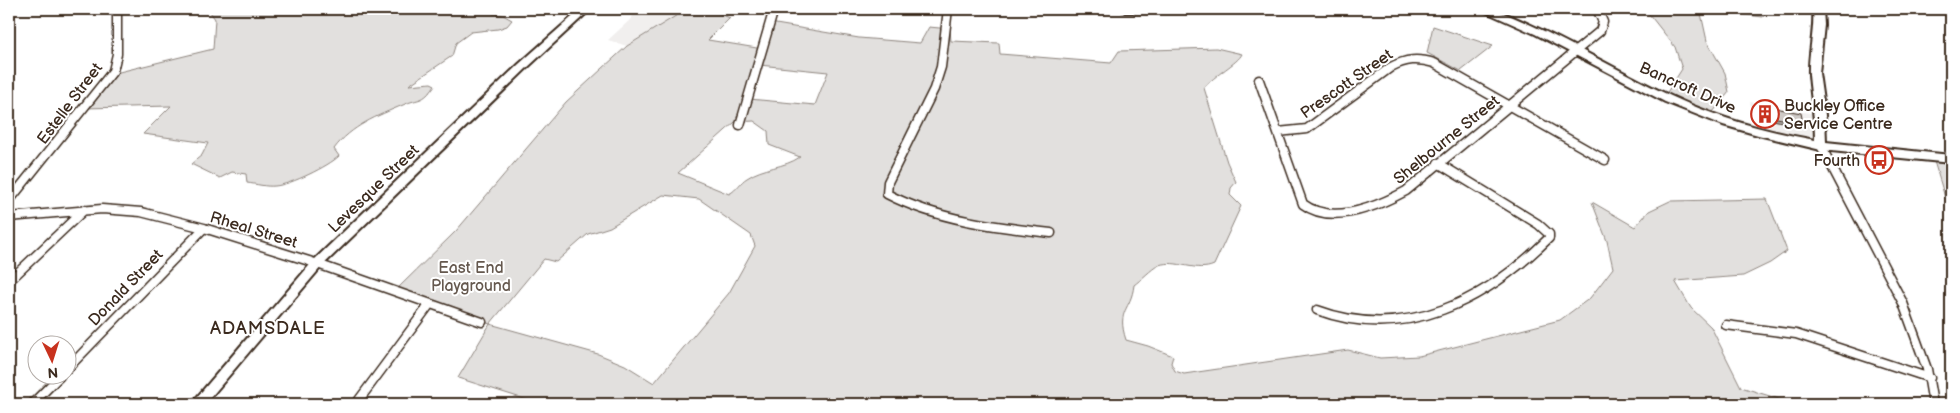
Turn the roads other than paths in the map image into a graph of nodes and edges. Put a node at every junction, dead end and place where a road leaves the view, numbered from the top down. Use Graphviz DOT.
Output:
graph roads {
  1 [pos="117,9"];
  2 [pos="586,9"];
  3 [pos="774,9"];
  4 [pos="948,9"];
  5 [pos="1125,9"];
  6 [pos="1178,9"];
  7 [pos="1484,9"];
  8 [pos="1597,9"];
  9 [pos="1818,9"];
  10 [pos="1948,9"];
  11 [pos="1951,14"];
  12 [pos="1576,51"];
  13 [pos="1259,80"];
  14 [pos="1508,106"];
  15 [pos="740,125"];
  16 [pos="1278,132"];
  17 [pos="1821,146"];
  18 [pos="1951,159"];
  19 [pos="1606,160"];
  20 [pos="1438,163"];
  21 [pos="9,201"];
  22 [pos="84,210"];
  23 [pos="9,217"];
  24 [pos="204,228"];
  25 [pos="1051,233"];
  26 [pos="318,264"];
  27 [pos="9,281"];
  28 [pos="430,304"];
  29 [pos="1316,310"];
  30 [pos="482,322"];
  31 [pos="1726,326"];
  32 [pos="78,358"];
  33 [pos="1930,378"];
  34 [pos="50,386"];
  35 [pos="32,404"];
  36 [pos="197,404"];
  37 [pos="356,404"];
  38 [pos="1933,404"];
  1 -- 21 [label="street, Estelle Street"];
  2 -- 26 [label="street, Levesque Street"];
  3 -- 15 [label="street"];
  4 -- 25 [label="street"];
  5 -- 6 [label="street"];
  7 -- 12 [label="street, Bancroft Drive"];
  8 -- 12 [label="street, Shelbourne Street"];
  9 -- 17 [label="street"];
  10 -- 11 [label="street"];
  12 -- 14 [label="street, Shelbourne Street"];
  12 -- 17 [label="street, Bancroft Drive"];
  13 -- 16 [label="street, Shelbourne Street"];
  14 -- 16 [label="street, Prescott Street"];
  14 -- 19 [label="street, Prescott Street"];
  14 -- 20 [label="street, Shelbourne Street"];
  16 -- 20 [label="street, Shelbourne Street"];
  17 -- 18 [label="street, Bancroft Drive"];
  17 -- 33 [label="street"];
  20 -- 29 [label="street"];
  22 -- 23 [label="street, Rheal Street"];
  22 -- 24 [label="street, Rheal Street"];
  22 -- 27 [label="street"];
  24 -- 26 [label="street, Rheal Street"];
  24 -- 32 [label="street, Donald Street"];
  26 -- 28 [label="street, Rheal Street"];
  26 -- 36 [label="street, Levesque Street"];
  28 -- 30 [label="street, Rheal Street"];
  28 -- 37 [label="street"];
  31 -- 33 [label="street"];
  33 -- 38 [label="street"];
  34 -- 35 [label="street"];
}
